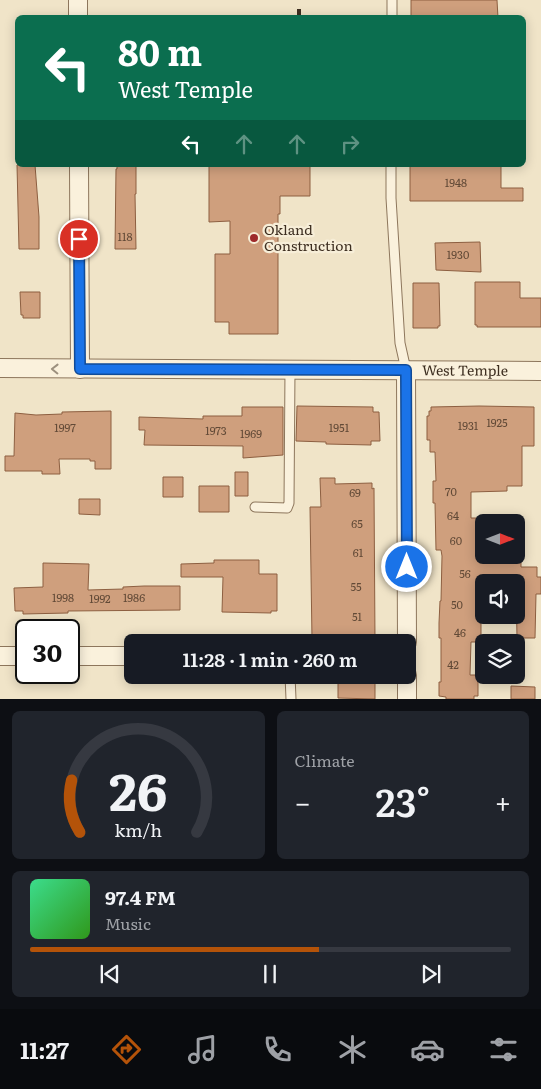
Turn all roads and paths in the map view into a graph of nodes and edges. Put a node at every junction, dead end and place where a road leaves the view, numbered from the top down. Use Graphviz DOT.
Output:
graph roads {
  1 [pos="78,0"];
  2 [pos="392,0"];
  3 [pos="78,15"];
  4 [pos="392,15"];
  5 [pos="79,167"];
  6 [pos="391,167"];
  7 [pos="0,368"];
  8 [pos="80,369"];
  9 [pos="290,370"];
  10 [pos="406,370"];
  11 [pos="541,371"];
  12 [pos="255,507"];
  13 [pos="407,634"];
  14 [pos="0,656"];
  15 [pos="15,656"];
  16 [pos="80,656"];
  17 [pos="124,656"];
  18 [pos="290,684"];
  19 [pos="407,684"];
  20 [pos="291,699"];
  21 [pos="408,699"];
  1 -- 3 [label="street"];
  2 -- 4 [label="lane"];
  5 -- 8 [label="street"];
  6 -- 10 [label="lane"];
  8 -- 7 [label="street, West Temple, one-way"];
  8 -- 9 [label="street, West Temple"];
  9 -- 10 [label="street, West Temple"];
  9 -- 12 [label="lane"];
  10 -- 11 [label="street, West Temple"];
  10 -- 13 [label="street"];
  14 -- 15 [label="street"];
  16 -- 17 [label="street"];
  18 -- 20 [label="lane"];
  19 -- 21 [label="street"];
}
